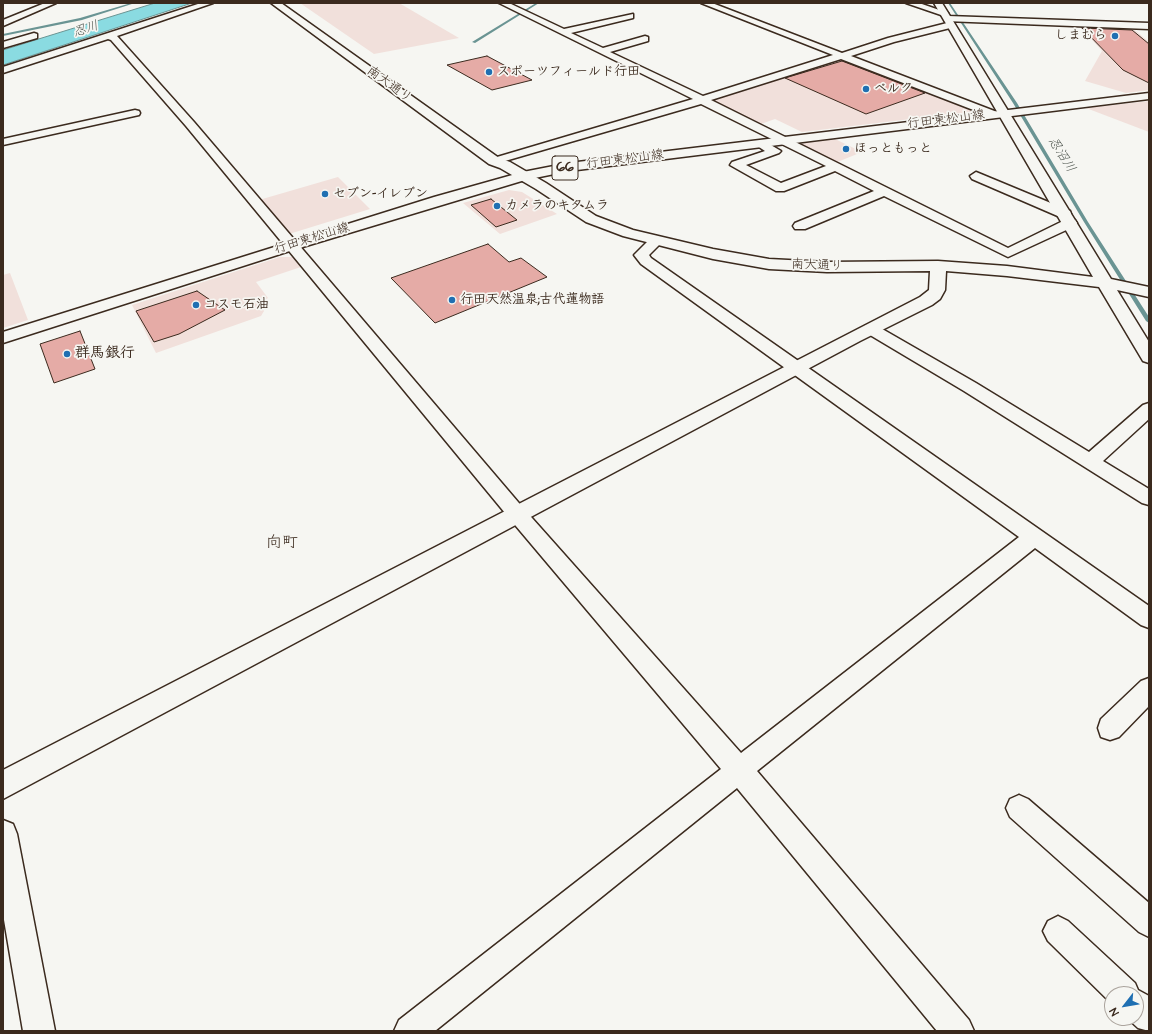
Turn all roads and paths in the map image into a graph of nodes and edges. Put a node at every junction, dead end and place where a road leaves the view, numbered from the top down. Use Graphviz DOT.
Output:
graph roads {
  1 [pos="52,3"];
  2 [pos="209,3"];
  3 [pos="275,3"];
  4 [pos="289,3"];
  5 [pos="503,3"];
  6 [pos="705,3"];
  7 [pos="910,3"];
  8 [pos="10,10"];
  9 [pos="29,13"];
  10 [pos="42,14"];
  11 [pos="945,15"];
  12 [pos="630,16"];
  13 [pos="3,23"];
  14 [pos="1149,26"];
  15 [pos="563,32"];
  16 [pos="34,36"];
  17 [pos="110,36"];
  18 [pos="646,39"];
  19 [pos="3,45"];
  20 [pos="602,51"];
  21 [pos="843,56"];
  22 [pos="3,70"];
  23 [pos="413,89"];
  24 [pos="1149,96"];
  25 [pos="702,100"];
  26 [pos="444,111"];
  27 [pos="135,113"];
  28 [pos="998,113"];
  29 [pos="784,140"];
  30 [pos="3,142"];
  31 [pos="760,143"];
  32 [pos="503,162"];
  33 [pos="835,167"];
  34 [pos="523,176"];
  35 [pos="976,176"];
  36 [pos="883,192"];
  37 [pos="1068,218"];
  38 [pos="800,226"];
  39 [pos="656,241"];
  40 [pos="291,246"];
  41 [pos="938,266"];
  42 [pos="1106,283"];
  43 [pos="1149,292"];
  44 [pos="871,329"];
  45 [pos="3,338"];
  46 [pos="1149,357"];
  47 [pos="798,368"];
  48 [pos="1149,409"];
  49 [pos="1091,461"];
  50 [pos="1149,498"];
  51 [pos="517,514"];
  52 [pos="1035,536"];
  53 [pos="1149,618"];
  54 [pos="1149,689"];
  55 [pos="1110,728"];
  56 [pos="740,771"];
  57 [pos="3,785"];
  58 [pos="1019,808"];
  59 [pos="3,834"];
  60 [pos="1149,922"];
  61 [pos="1058,931"];
  62 [pos="1116,986"];
  63 [pos="39,1031"];
  64 [pos="410,1031"];
  65 [pos="958,1031"];
  1 -- 9 [label="street"];
  2 -- 17 [label="street"];
  3 -- 32 [label="street, 南大通り"];
  4 -- 23 [label="street, 南大通り"];
  5 -- 15 [label="street"];
  6 -- 21 [label="street"];
  7 -- 11 [label="street"];
  8 -- 9 [label="street"];
  9 -- 10 [label="street"];
  9 -- 13 [label="street"];
  11 -- 14 [label="street"];
  11 -- 21 [label="street"];
  11 -- 28 [label="street"];
  12 -- 15 [label="street"];
  15 -- 20 [label="street"];
  16 -- 19 [label="street"];
  17 -- 22 [label="street"];
  17 -- 40 [label="street"];
  18 -- 20 [label="street"];
  20 -- 25 [label="street"];
  21 -- 25 [label="street"];
  21 -- 28 [label="street"];
  24 -- 28 [label="street, 行田東松山線 / 66"];
  25 -- 29 [label="street"];
  25 -- 32 [label="street"];
  26 -- 32 [label="street, 南大通り"];
  27 -- 30 [label="street"];
  28 -- 29 [label="street, 行田東松山線 / 66"];
  28 -- 37 [label="street"];
  29 -- 31 [label="street, 行田東松山線 / 66"];
  29 -- 33 [label="street"];
  31 -- 33 [label="street"];
  31 -- 34 [label="street, 行田東松山線 / 66"];
  32 -- 34 [label="street, 南大通り"];
  33 -- 36 [label="street"];
  34 -- 39 [label="street, 南大通り"];
  34 -- 40 [label="street, 行田東松山線 / 66"];
  35 -- 37 [label="street"];
  36 -- 37 [label="street"];
  36 -- 38 [label="street"];
  37 -- 42 [label="street"];
  39 -- 41 [label="street, 南大通り"];
  39 -- 47 [label="street"];
  40 -- 45 [label="street, 行田東松山線 / 66"];
  40 -- 51 [label="street"];
  41 -- 42 [label="street, 南大通り"];
  41 -- 44 [label="street"];
  42 -- 43 [label="street, 南大通り"];
  42 -- 46 [label="street"];
  44 -- 47 [label="street"];
  44 -- 49 [label="street"];
  47 -- 51 [label="street"];
  47 -- 52 [label="street"];
  48 -- 49 [label="street"];
  49 -- 50 [label="street"];
  51 -- 56 [label="street"];
  51 -- 57 [label="street"];
  52 -- 53 [label="street"];
  52 -- 56 [label="street"];
  54 -- 55 [label="street"];
  56 -- 64 [label="street"];
  56 -- 65 [label="street"];
  58 -- 60 [label="street"];
  59 -- 63 [label="street"];
  61 -- 62 [label="street"];
}
